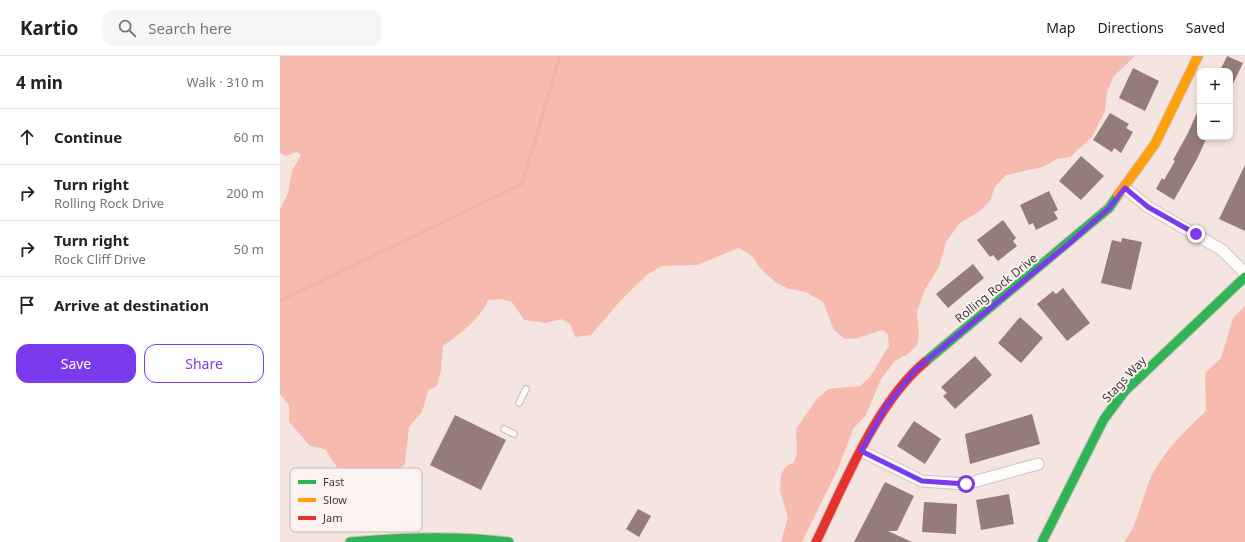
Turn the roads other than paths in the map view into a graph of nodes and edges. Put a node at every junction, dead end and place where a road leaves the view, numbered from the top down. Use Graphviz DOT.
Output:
graph roads {
  1 [pos="1198,56"];
  2 [pos="1125,188"];
  3 [pos="1245,273"];
  4 [pos="1245,277"];
  5 [pos="526,389"];
  6 [pos="519,403"];
  7 [pos="504,429"];
  8 [pos="514,434"];
  9 [pos="861,451"];
  10 [pos="1038,464"];
  11 [pos="350,542"];
  12 [pos="508,542"];
  13 [pos="816,542"];
  14 [pos="1042,542"];
  1 -- 2 [label="street, Rolling Rock Drive"];
  2 -- 3 [label="street"];
  2 -- 9 [label="street, Rolling Rock Drive"];
  4 -- 14 [label="street, Stags Way"];
  5 -- 6 [label="lane"];
  7 -- 8 [label="lane"];
  9 -- 10 [label="street"];
  9 -- 13 [label="street, Rolling Rock Drive"];
  11 -- 12 [label="street"];
}
